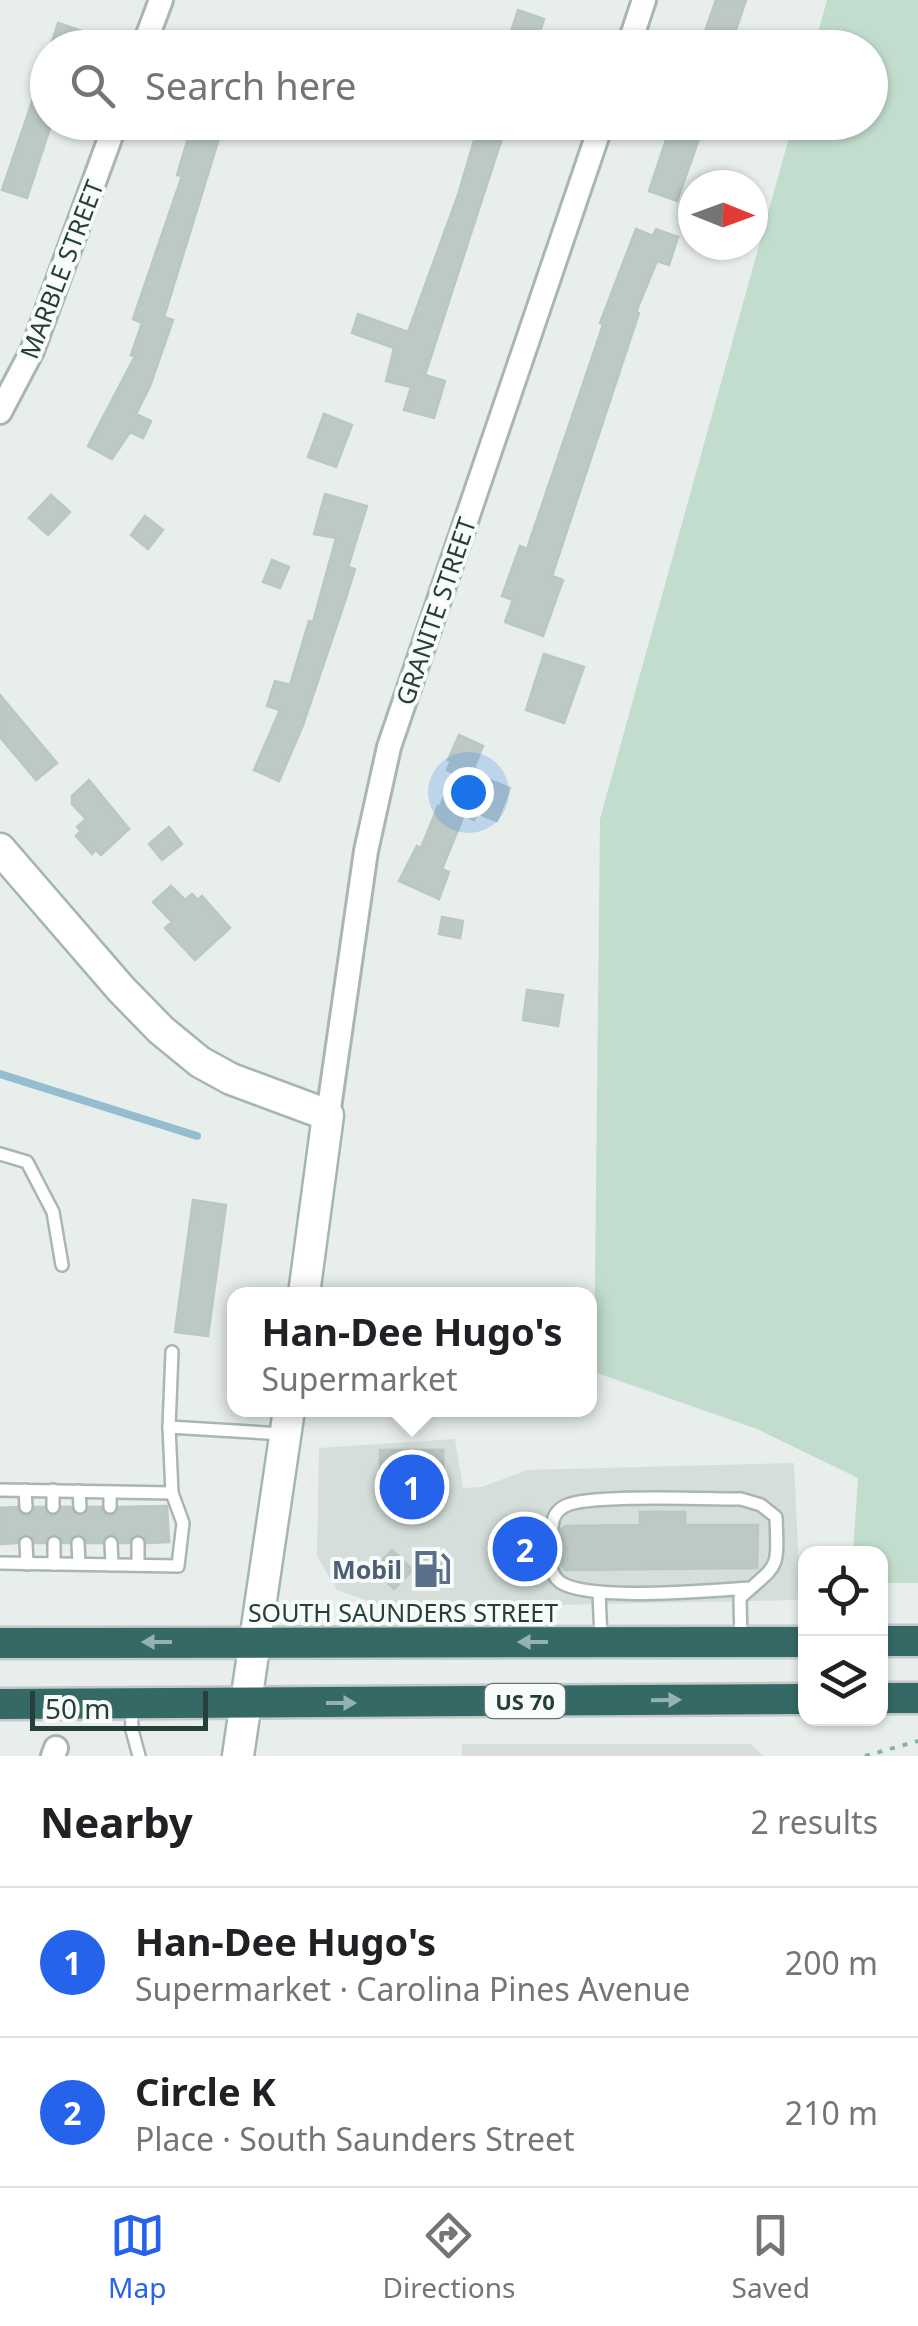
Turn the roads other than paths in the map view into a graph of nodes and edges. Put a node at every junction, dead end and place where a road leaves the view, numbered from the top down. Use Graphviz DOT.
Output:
graph roads {
  1 [pos="161,0"];
  2 [pos="644,0"];
  3 [pos="150,30"];
  4 [pos="634,30"];
  5 [pos="109,140"];
  6 [pos="596,140"];
  7 [pos="0,412"];
  8 [pos="0,850"];
  9 [pos="328,1115"];
  10 [pos="0,1154"];
  11 [pos="62,1265"];
  12 [pos="305,1287"];
  13 [pos="172,1352"];
  14 [pos="286,1422"];
  15 [pos="170,1427"];
  16 [pos="0,1490"];
  17 [pos="26,1490"];
  18 [pos="53,1490"];
  19 [pos="79,1491"];
  20 [pos="110,1492"];
  21 [pos="137,1492"];
  22 [pos="172,1493"];
  23 [pos="26,1507"];
  24 [pos="54,1507"];
  25 [pos="80,1507"];
  26 [pos="110,1507"];
  27 [pos="137,1507"];
  28 [pos="54,1543"];
  29 [pos="78,1543"];
  30 [pos="110,1543"];
  31 [pos="138,1543"];
  32 [pos="26,1544"];
  33 [pos="0,1564"];
  34 [pos="26,1564"];
  35 [pos="54,1564"];
  36 [pos="79,1564"];
  37 [pos="112,1565"];
  38 [pos="138,1565"];
  39 [pos="750,1588"];
  40 [pos="598,1593"];
  41 [pos="254,1642"];
  42 [pos="601,1642"];
  43 [pos="741,1642"];
  44 [pos="798,1642"];
  45 [pos="888,1642"];
  46 [pos="918,1642"];
  47 [pos="0,1643"];
  48 [pos="888,1698"];
  49 [pos="918,1698"];
  50 [pos="798,1699"];
  51 [pos="0,1704"];
  52 [pos="131,1704"];
  53 [pos="244,1704"];
  54 [pos="139,1756"];
  55 [pos="238,1756"];
  1 -- 3 [label="street"];
  2 -- 4 [label="street"];
  5 -- 7 [label="street, MARBLE STREET"];
  6 -- 9 [label="street, GRANITE STREET"];
  8 -- 9 [label="street"];
  9 -- 12 [label="street"];
  10 -- 11 [label="lane"];
  13 -- 15 [label="lane"];
  14 -- 15 [label="lane"];
  14 -- 41 [label="street"];
  15 -- 22 [label="lane"];
  16 -- 17 [label="lane"];
  17 -- 18 [label="lane"];
  17 -- 23 [label="lane"];
  18 -- 19 [label="lane"];
  18 -- 24 [label="lane"];
  19 -- 20 [label="lane"];
  19 -- 25 [label="lane"];
  20 -- 21 [label="lane"];
  20 -- 26 [label="lane"];
  21 -- 22 [label="lane"];
  21 -- 27 [label="lane"];
  22 -- 38 [label="lane"];
  28 -- 35 [label="lane"];
  29 -- 36 [label="lane"];
  30 -- 37 [label="lane"];
  31 -- 38 [label="lane"];
  32 -- 34 [label="lane"];
  33 -- 34 [label="lane"];
  34 -- 35 [label="lane"];
  35 -- 36 [label="lane"];
  36 -- 37 [label="lane"];
  37 -- 38 [label="lane"];
  39 -- 40 [label="lane"];
  39 -- 40 [label="lane"];
  39 -- 43 [label="lane"];
  40 -- 42 [label="lane"];
  42 -- 41 [label="highway, SOUTH SAUNDERS STREET, one-way"];
  41 -- 47 [label="highway, SOUTH SAUNDERS STREET, one-way"];
  41 -- 53 [label="street"];
  42 -- 43 [label="highway, SOUTH SAUNDERS STREET"];
  43 -- 44 [label="highway, SOUTH SAUNDERS STREET"];
  45 -- 46 [label="highway"];
  48 -- 49 [label="highway"];
  53 -- 50 [label="highway, US 70, one-way"];
  51 -- 52 [label="highway, US 70"];
  52 -- 53 [label="highway, US 70"];
  52 -- 54 [label="lane"];
  53 -- 55 [label="street"];
}
